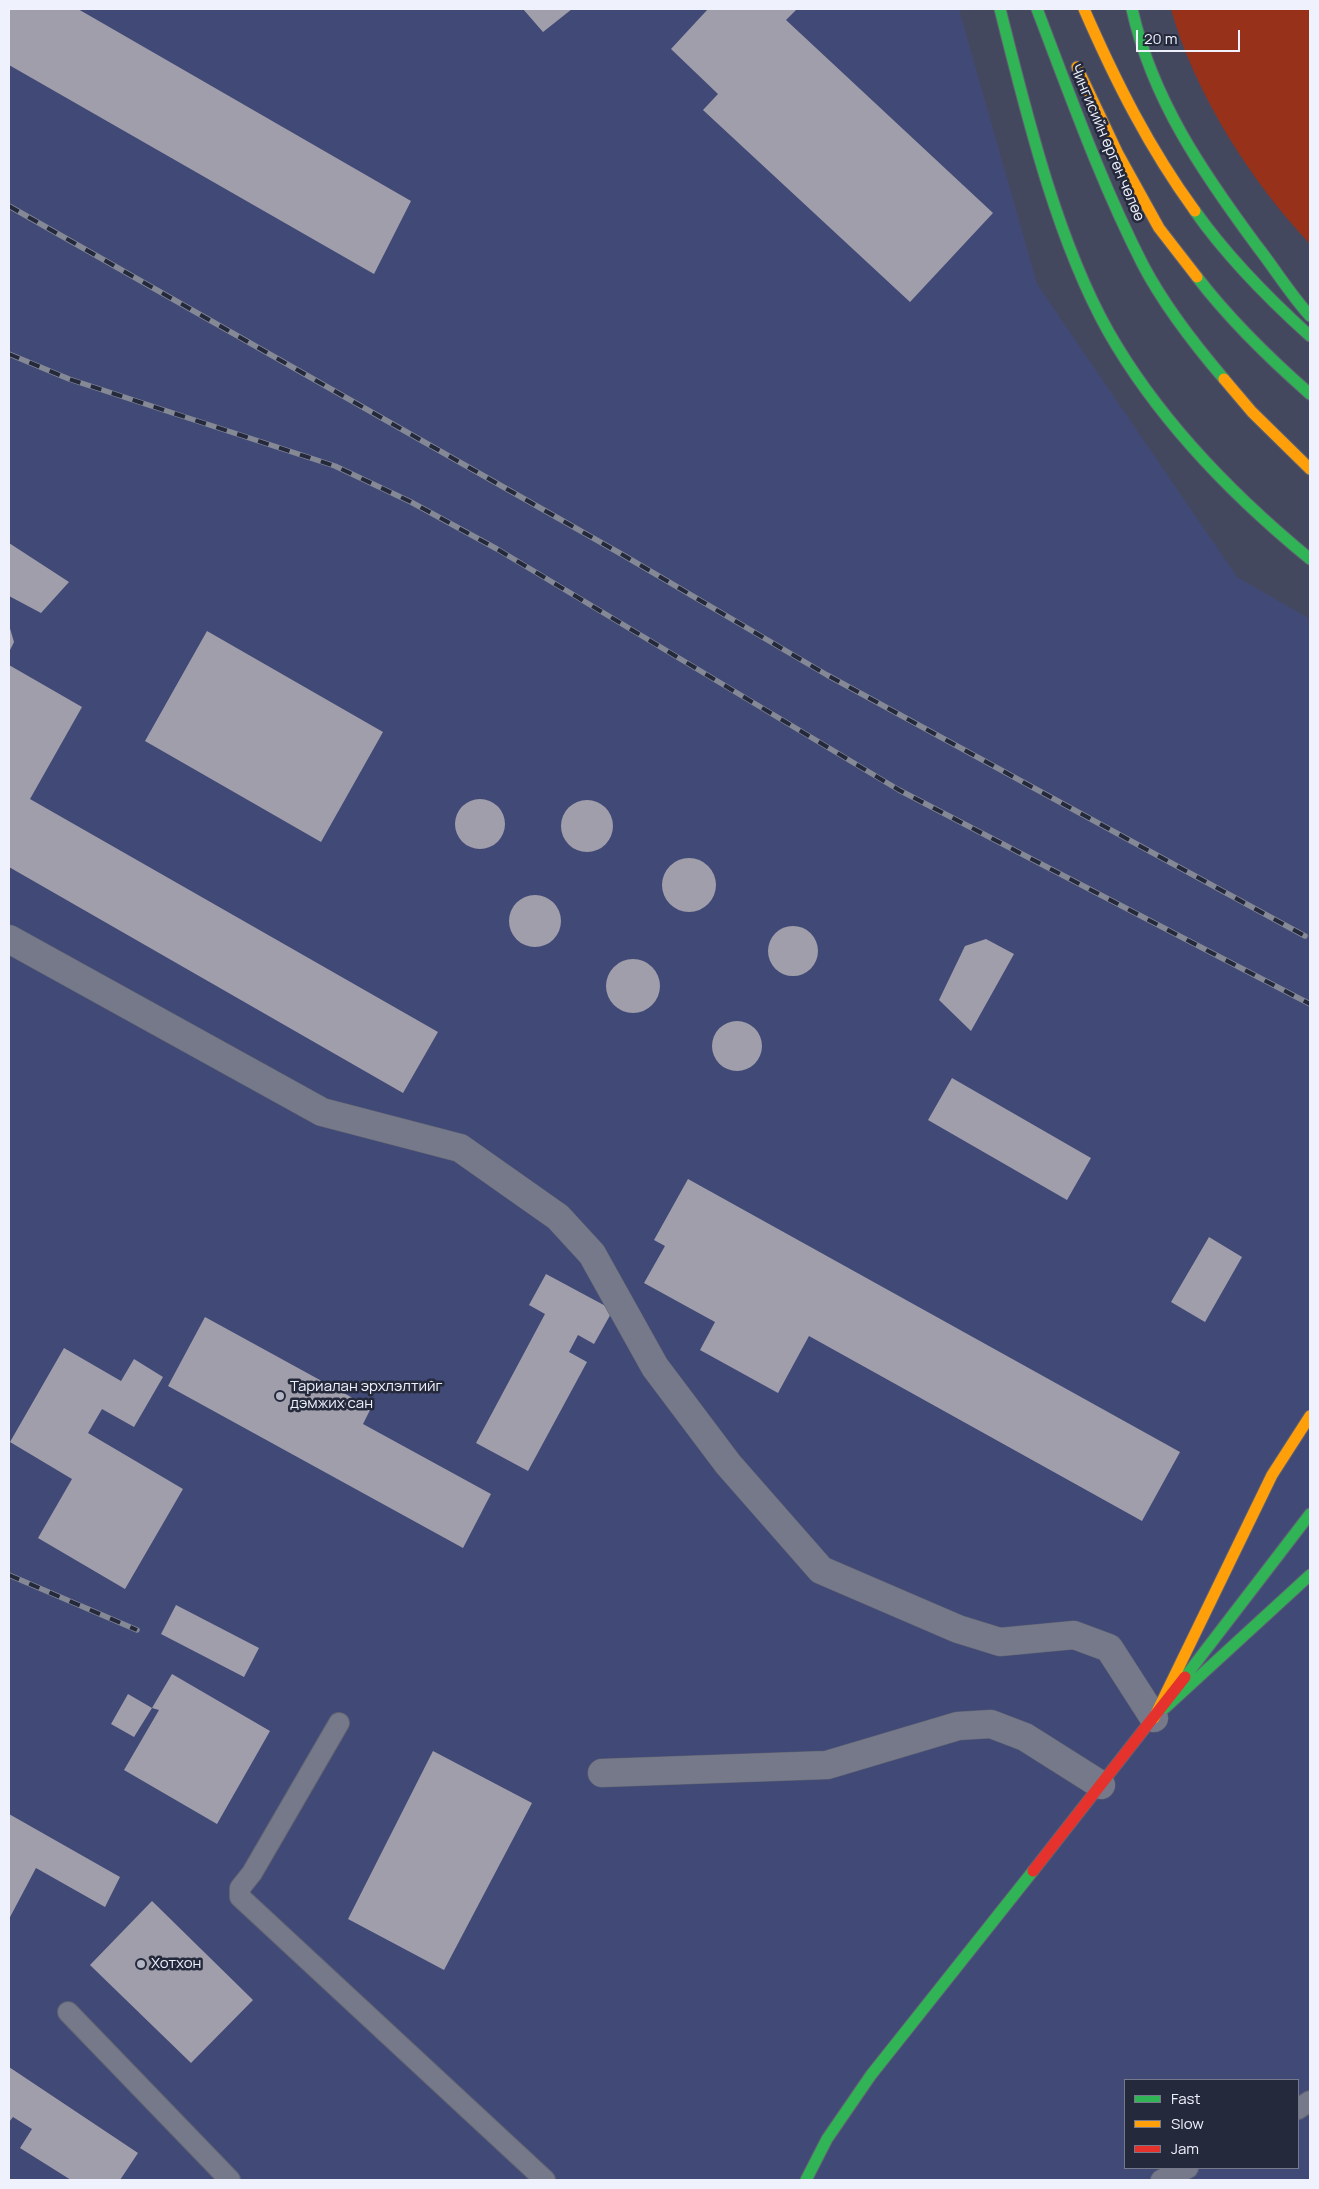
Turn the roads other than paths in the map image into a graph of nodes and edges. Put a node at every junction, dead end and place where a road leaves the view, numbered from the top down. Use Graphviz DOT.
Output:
graph roads {
  1 [pos="1000,9"];
  2 [pos="1037,9"];
  3 [pos="1084,9"];
  4 [pos="1132,9"];
  5 [pos="1071,54"];
  6 [pos="1310,316"];
  7 [pos="1310,336"];
  8 [pos="1310,394"];
  9 [pos="1310,469"];
  10 [pos="1310,560"];
  11 [pos="9,939"];
  12 [pos="1310,1416"];
  13 [pos="1310,1514"];
  14 [pos="1310,1575"];
  15 [pos="1154,1718"];
  16 [pos="339,1723"];
  17 [pos="602,1773"];
  18 [pos="1101,1786"];
  19 [pos="68,2012"];
  20 [pos="1310,2101"];
  21 [pos="1299,2108"];
  22 [pos="1186,2169"];
  23 [pos="230,2180"];
  24 [pos="545,2180"];
  25 [pos="806,2180"];
  26 [pos="1161,2180"];
  1 -- 10 [label="main road"];
  2 -- 9 [label="main road, Чингисийн өргөн чөлөө"];
  3 -- 7 [label="main road"];
  4 -- 6 [label="main road"];
  5 -- 8 [label="main road"];
  11 -- 15 [label="street"];
  12 -- 15 [label="main road"];
  13 -- 15 [label="main road"];
  14 -- 15 [label="main road"];
  15 -- 18 [label="main road"];
  16 -- 24 [label="lane"];
  17 -- 18 [label="street"];
  18 -- 25 [label="main road"];
  19 -- 23 [label="lane"];
  20 -- 21 [label="lane"];
  22 -- 26 [label="lane"];
}
